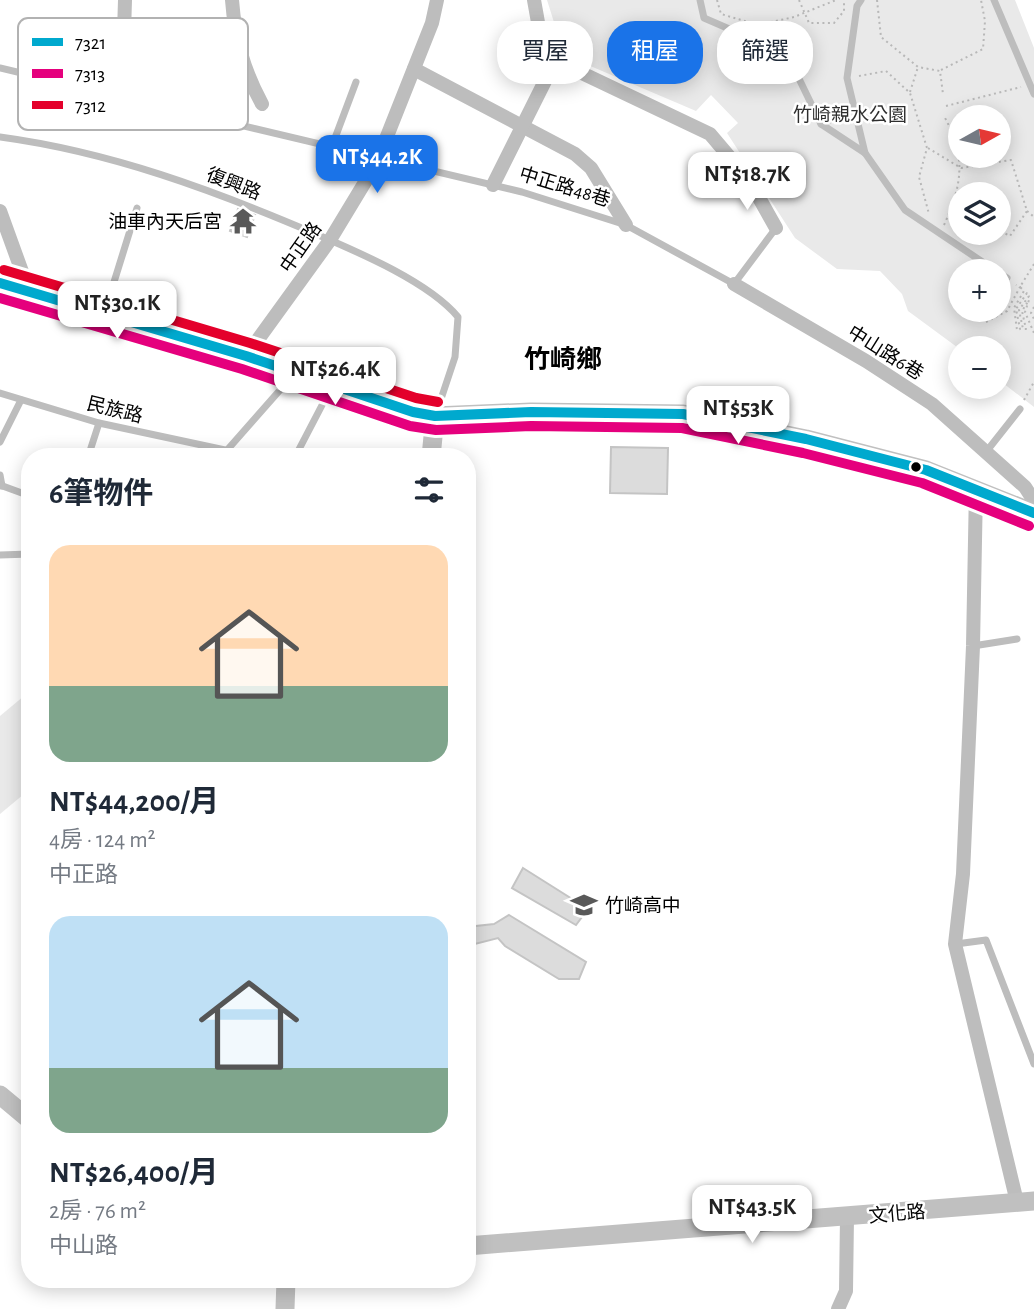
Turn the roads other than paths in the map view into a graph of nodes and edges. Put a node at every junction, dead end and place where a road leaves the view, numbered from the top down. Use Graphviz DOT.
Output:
graph roads {
  1 [pos="125,0"];
  2 [pos="232,0"];
  3 [pos="437,0"];
  4 [pos="534,0"];
  5 [pos="700,0"];
  6 [pos="861,0"];
  7 [pos="994,0"];
  8 [pos="124,18"];
  9 [pos="234,18"];
  10 [pos="538,21"];
  11 [pos="0,68"];
  12 [pos="414,69"];
  13 [pos="18,72"];
  14 [pos="593,78"];
  15 [pos="248,79"];
  16 [pos="356,82"];
  17 [pos="543,84"];
  18 [pos="1034,94"];
  19 [pos="262,104"];
  20 [pos="853,109"];
  21 [pos="821,124"];
  22 [pos="248,126"];
  23 [pos="522,126"];
  24 [pos="0,137"];
  25 [pos="332,146"];
  26 [pos="865,153"];
  27 [pos="379,158"];
  28 [pos="493,185"];
  29 [pos="137,208"];
  30 [pos="1,215"];
  31 [pos="625,225"];
  32 [pos="776,228"];
  33 [pos="330,240"];
  34 [pos="978,259"];
  35 [pos="0,283"];
  36 [pos="734,284"];
  37 [pos="29,291"];
  38 [pos="103,316"];
  39 [pos="246,356"];
  40 [pos="296,372"];
  41 [pos="333,385"];
  42 [pos="0,393"];
  43 [pos="21,400"];
  44 [pos="1020,409"];
  45 [pos="435,416"];
  46 [pos="99,423"];
  47 [pos="0,442"];
  48 [pos="91,448"];
  49 [pos="202,448"];
  50 [pos="228,448"];
  51 [pos="300,448"];
  52 [pos="432,448"];
  53 [pos="986,452"];
  54 [pos="0,475"];
  55 [pos="1,486"];
  56 [pos="976,488"];
  57 [pos="21,493"];
  58 [pos="1034,500"];
  59 [pos="1034,513"];
  60 [pos="21,554"];
  61 [pos="0,555"];
  62 [pos="1017,639"];
  63 [pos="973,646"];
  64 [pos="955,944"];
  65 [pos="1034,1064"];
  66 [pos="0,1095"];
  67 [pos="21,1112"];
  68 [pos="1025,1202"];
  69 [pos="847,1217"];
  70 [pos="476,1245"];
  71 [pos="286,1288"];
  72 [pos="285,1309"];
  73 [pos="838,1309"];
  1 -- 8 [label="street"];
  2 -- 9 [label="street"];
  3 -- 12 [label="street, 中正路"];
  4 -- 10 [label="street"];
  5 -- 21 [label="lane"];
  6 -- 20 [label="lane"];
  7 -- 18 [label="lane"];
  11 -- 13 [label="lane, 中正路48巷"];
  12 -- 23 [label="street"];
  12 -- 27 [label="street, 中正路"];
  14 -- 32 [label="street"];
  15 -- 19 [label="street"];
  16 -- 25 [label="lane"];
  17 -- 23 [label="street, 中正路48巷"];
  20 -- 21 [label="lane"];
  20 -- 26 [label="lane"];
  21 -- 26 [label="lane"];
  22 -- 25 [label="lane, 中正路48巷"];
  23 -- 28 [label="street, 中正路48巷"];
  23 -- 31 [label="street"];
  24 -- 33 [label="lane, 復興路"];
  25 -- 27 [label="lane, 中正路48巷"];
  26 -- 34 [label="lane"];
  27 -- 28 [label="lane, 中正路48巷"];
  27 -- 33 [label="street, 中正路"];
  28 -- 31 [label="lane, 中正路48巷"];
  29 -- 38 [label="lane"];
  30 -- 37 [label="street"];
  31 -- 36 [label="lane, 中山路6巷"];
  32 -- 36 [label="lane"];
  33 -- 39 [label="street, 中正路"];
  33 -- 45 [label="lane, 復興路"];
  35 -- 37 [label="street"];
  36 -- 53 [label="street, 中山路6巷"];
  37 -- 38 [label="street"];
  38 -- 39 [label="street"];
  39 -- 40 [label="street"];
  40 -- 41 [label="street"];
  40 -- 50 [label="lane"];
  41 -- 45 [label="street"];
  41 -- 51 [label="lane"];
  42 -- 43 [label="lane, 民族路"];
  43 -- 46 [label="lane, 民族路"];
  43 -- 47 [label="lane"];
  44 -- 53 [label="lane"];
  45 -- 52 [label="street"];
  45 -- 56 [label="street"];
  46 -- 48 [label="lane"];
  46 -- 49 [label="lane, 民族路"];
  53 -- 58 [label="street, 中山路6巷"];
  54 -- 55 [label="lane"];
  55 -- 57 [label="lane"];
  56 -- 59 [label="street"];
  56 -- 63 [label="street"];
  60 -- 61 [label="lane"];
  62 -- 63 [label="lane"];
  63 -- 64 [label="street"];
  64 -- 65 [label="lane"];
  64 -- 68 [label="street"];
  66 -- 67 [label="street"];
  68 -- 69 [label="street, 文化路"];
  69 -- 70 [label="street, 文化路"];
  69 -- 73 [label="street"];
  71 -- 72 [label="street"];
}
